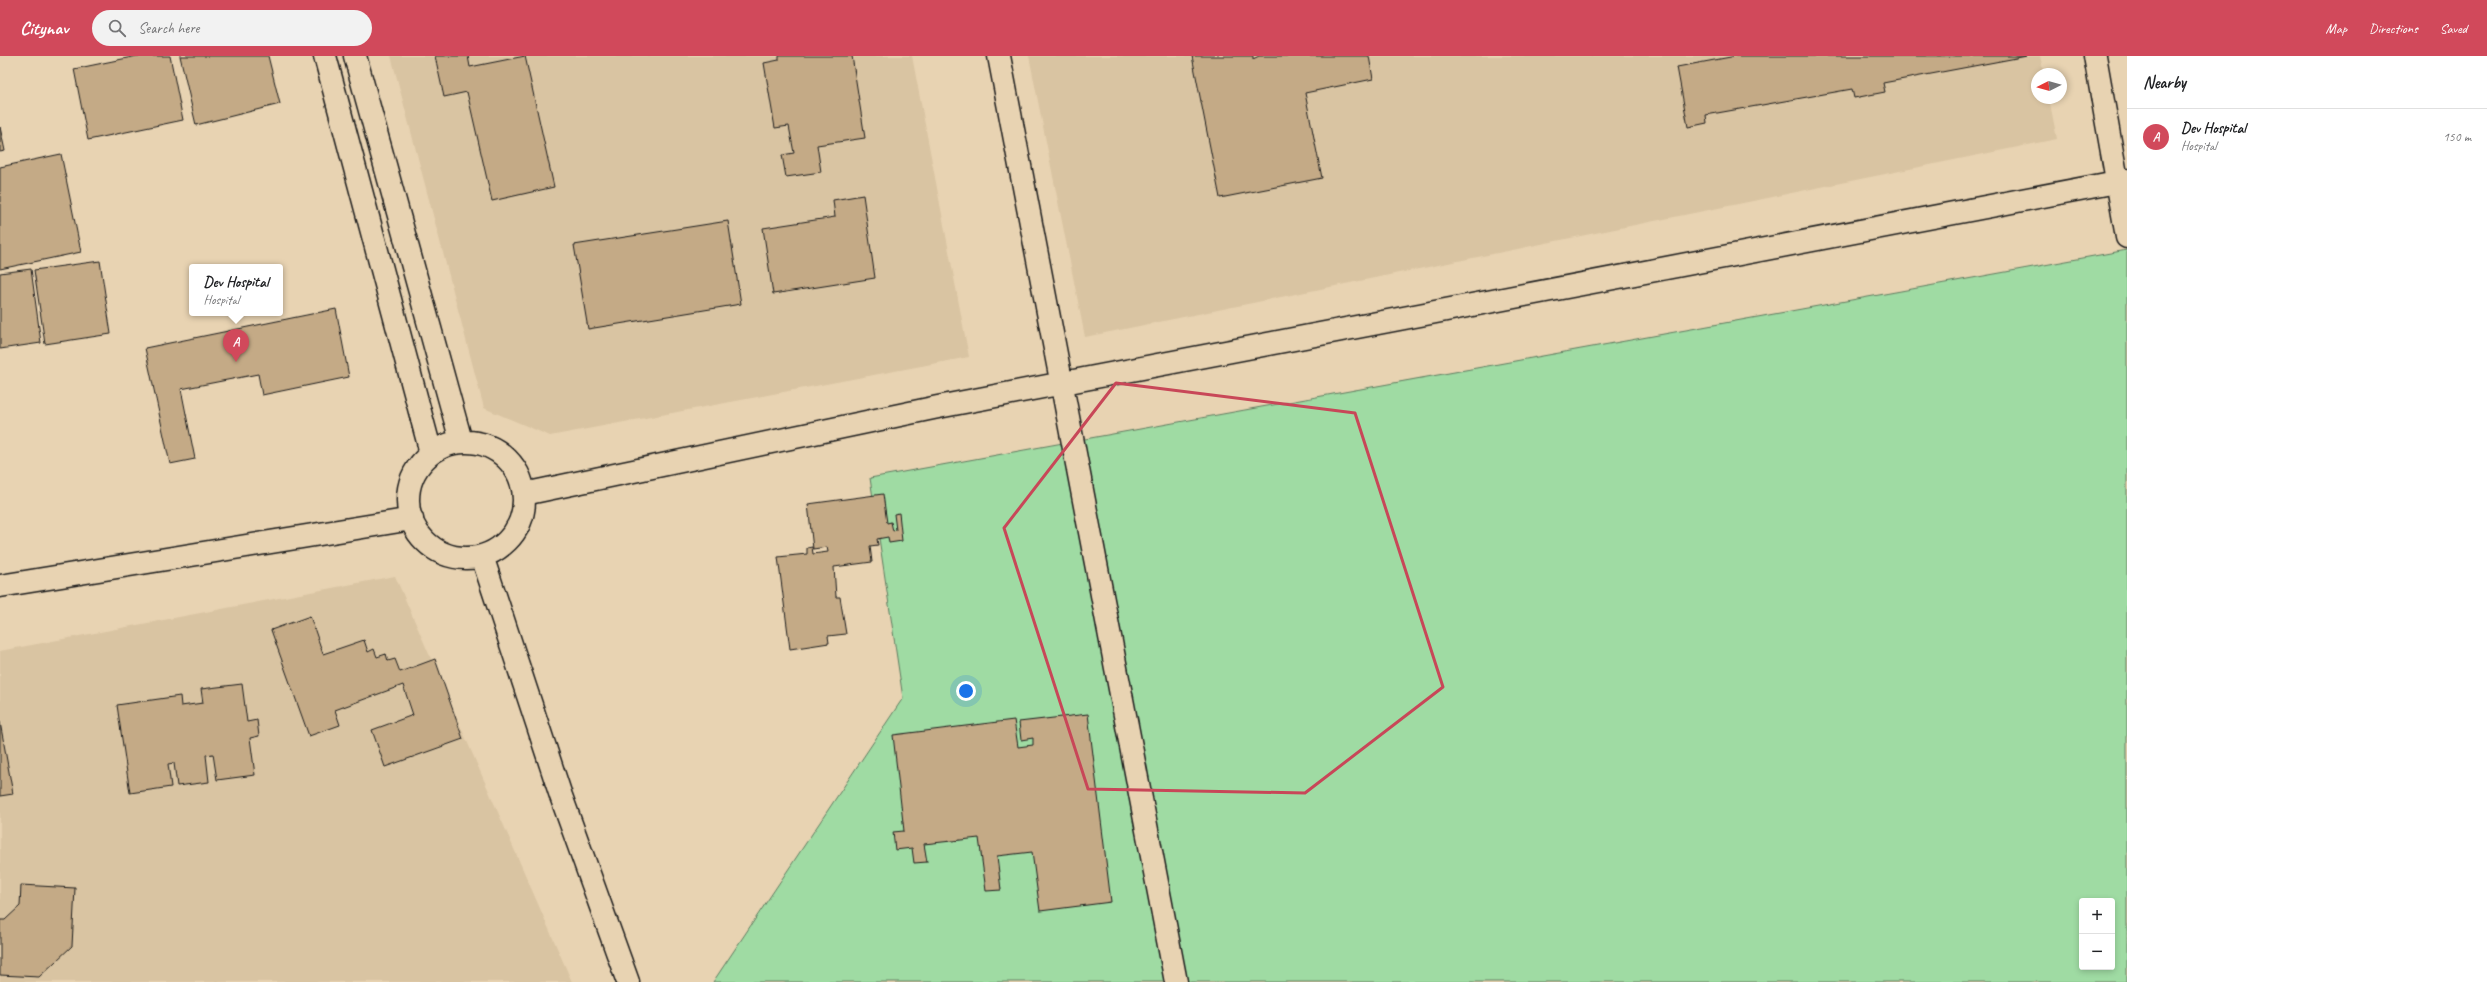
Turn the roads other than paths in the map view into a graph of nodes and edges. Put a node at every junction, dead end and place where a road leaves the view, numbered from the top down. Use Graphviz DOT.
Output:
graph roads {
  1 [pos="325,56"];
  2 [pos="355,56"];
  3 [pos="999,56"];
  4 [pos="2094,56"];
  5 [pos="2122,181"];
  6 [pos="2127,237"];
  7 [pos="1060,384"];
  8 [pos="461,440"];
  9 [pos="431,453"];
  10 [pos="524,494"];
  11 [pos="412,519"];
  12 [pos="482,556"];
  13 [pos="0,586"];
  14 [pos="628,982"];
  15 [pos="1176,982"];
  1 -- 9 [label="street"];
  2 -- 8 [label="street"];
  3 -- 7 [label="street"];
  4 -- 5 [label="street"];
  5 -- 6 [label="street"];
  5 -- 7 [label="street"];
  7 -- 10 [label="street"];
  7 -- 15 [label="street"];
  8 -- 9 [label="street"];
  8 -- 10 [label="street"];
  9 -- 11 [label="street"];
  10 -- 12 [label="street"];
  11 -- 12 [label="street"];
  11 -- 13 [label="street"];
  12 -- 14 [label="street"];
}
